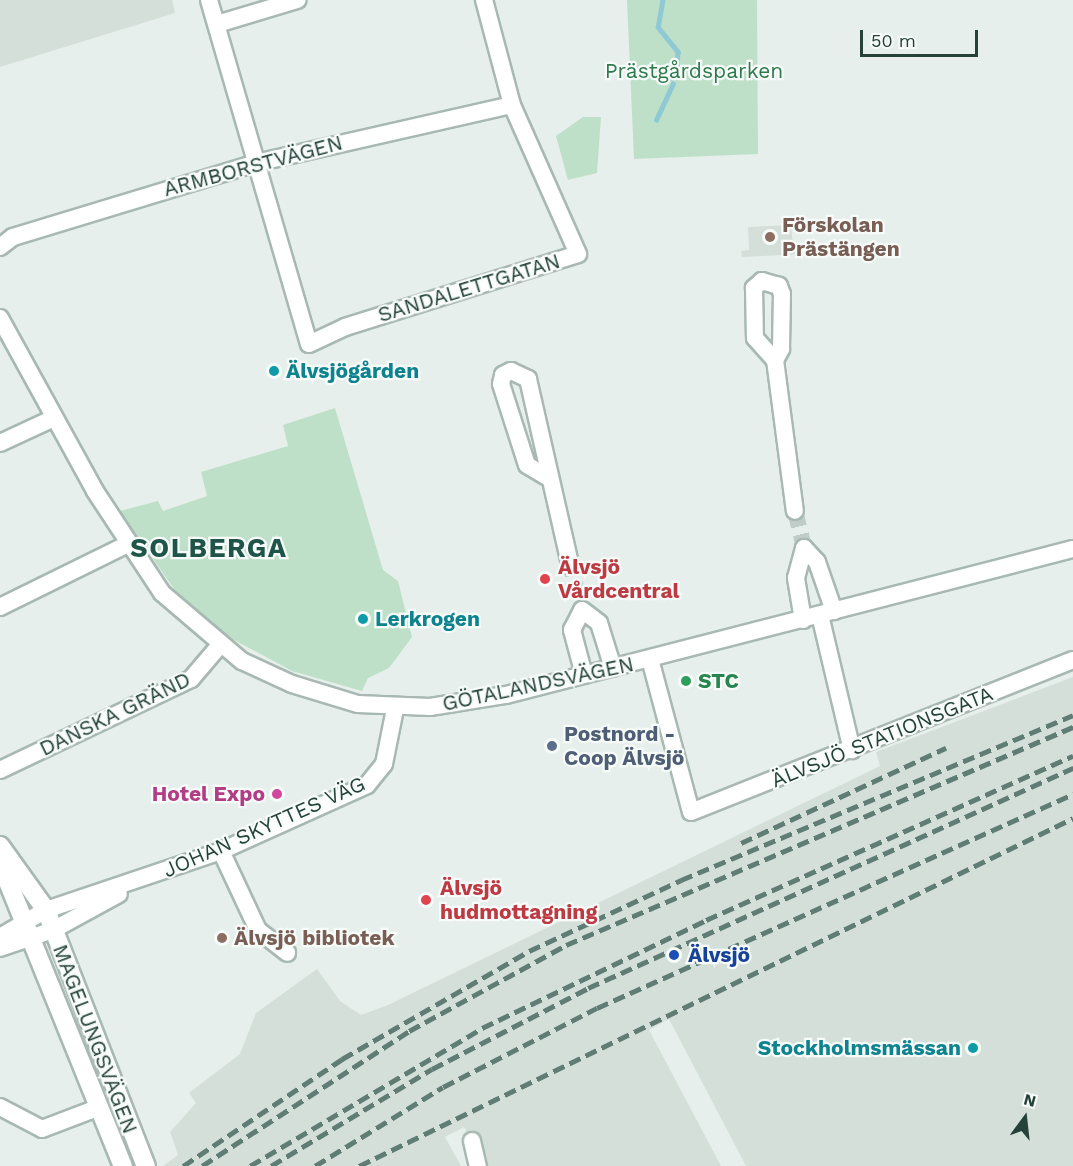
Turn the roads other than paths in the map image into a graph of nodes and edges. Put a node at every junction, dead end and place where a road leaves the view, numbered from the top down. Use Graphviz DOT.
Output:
graph roads {
  1 [pos="209,0"];
  2 [pos="297,0"];
  3 [pos="484,0"];
  4 [pos="217,24"];
  5 [pos="512,105"];
  6 [pos="256,163"];
  7 [pos="0,248"];
  8 [pos="0,318"];
  9 [pos="775,360"];
  10 [pos="54,418"];
  11 [pos="0,442"];
  12 [pos="547,477"];
  13 [pos="795,511"];
  14 [pos="126,544"];
  15 [pos="1073,549"];
  16 [pos="569,560"];
  17 [pos="0,607"];
  18 [pos="827,613"];
  19 [pos="802,620"];
  20 [pos="220,645"];
  21 [pos="650,659"];
  22 [pos="1073,660"];
  23 [pos="613,668"];
  24 [pos="584,675"];
  25 [pos="395,709"];
  26 [pos="852,750"];
  27 [pos="0,770"];
  28 [pos="0,846"];
  29 [pos="221,851"];
  30 [pos="0,862"];
  31 [pos="152,876"];
  32 [pos="46,910"];
  33 [pos="27,929"];
  34 [pos="53,930"];
  35 [pos="0,937"];
  36 [pos="0,948"];
  37 [pos="287,953"];
  38 [pos="0,1107"];
  39 [pos="97,1108"];
  40 [pos="472,1141"];
  41 [pos="123,1166"];
  42 [pos="146,1166"];
  43 [pos="478,1166"];
  1 -- 4 [label="street"];
  2 -- 4 [label="street"];
  3 -- 5 [label="street, SANDALETTGATAN"];
  4 -- 6 [label="street"];
  5 -- 6 [label="street, ARMBORSTVÄGEN"];
  5 -- 6 [label="street, SANDALETTGATAN"];
  6 -- 7 [label="street, ARMBORSTVÄGEN"];
  8 -- 10 [label="street, GÖTALANDSVÄGEN"];
  9 -- 13 [label="street"];
  10 -- 11 [label="street"];
  10 -- 14 [label="street, GÖTALANDSVÄGEN"];
  12 -- 12 [label="street"];
  12 -- 16 [label="street"];
  14 -- 17 [label="street"];
  14 -- 20 [label="street, GÖTALANDSVÄGEN"];
  15 -- 18 [label="street, GÖTALANDSVÄGEN"];
  18 -- 19 [label="street, GÖTALANDSVÄGEN"];
  18 -- 19 [label="street"];
  18 -- 26 [label="street"];
  19 -- 21 [label="street, GÖTALANDSVÄGEN"];
  20 -- 25 [label="street, GÖTALANDSVÄGEN"];
  20 -- 27 [label="street, DANSKA GRÄND"];
  21 -- 23 [label="street, GÖTALANDSVÄGEN"];
  21 -- 26 [label="street, ÄLVSJÖ STATIONSGATA"];
  22 -- 26 [label="street, ÄLVSJÖ STATIONSGATA"];
  23 -- 24 [label="street, GÖTALANDSVÄGEN"];
  23 -- 24 [label="street"];
  24 -- 25 [label="street, GÖTALANDSVÄGEN"];
  25 -- 29 [label="street, JOHAN SKYTTES VÄG"];
  28 -- 32 [label="main road, MAGELUNGSVÄGEN"];
  29 -- 31 [label="street, JOHAN SKYTTES VÄG"];
  29 -- 37 [label="street"];
  30 -- 33 [label="main road, MAGELUNGSVÄGEN"];
  31 -- 32 [label="street, JOHAN SKYTTES VÄG"];
  31 -- 34 [label="street, JOHAN SKYTTES VÄG"];
  32 -- 33 [label="street, JOHAN SKYTTES VÄG"];
  32 -- 34 [label="main road, MAGELUNGSVÄGEN"];
  33 -- 34 [label="street, JOHAN SKYTTES VÄG"];
  33 -- 35 [label="street, JOHAN SKYTTES VÄG"];
  33 -- 36 [label="street, JOHAN SKYTTES VÄG"];
  33 -- 39 [label="main road, MAGELUNGSVÄGEN"];
  34 -- 42 [label="main road, MAGELUNGSVÄGEN"];
  38 -- 39 [label="street"];
  39 -- 41 [label="main road, MAGELUNGSVÄGEN"];
  40 -- 43 [label="street"];
}
